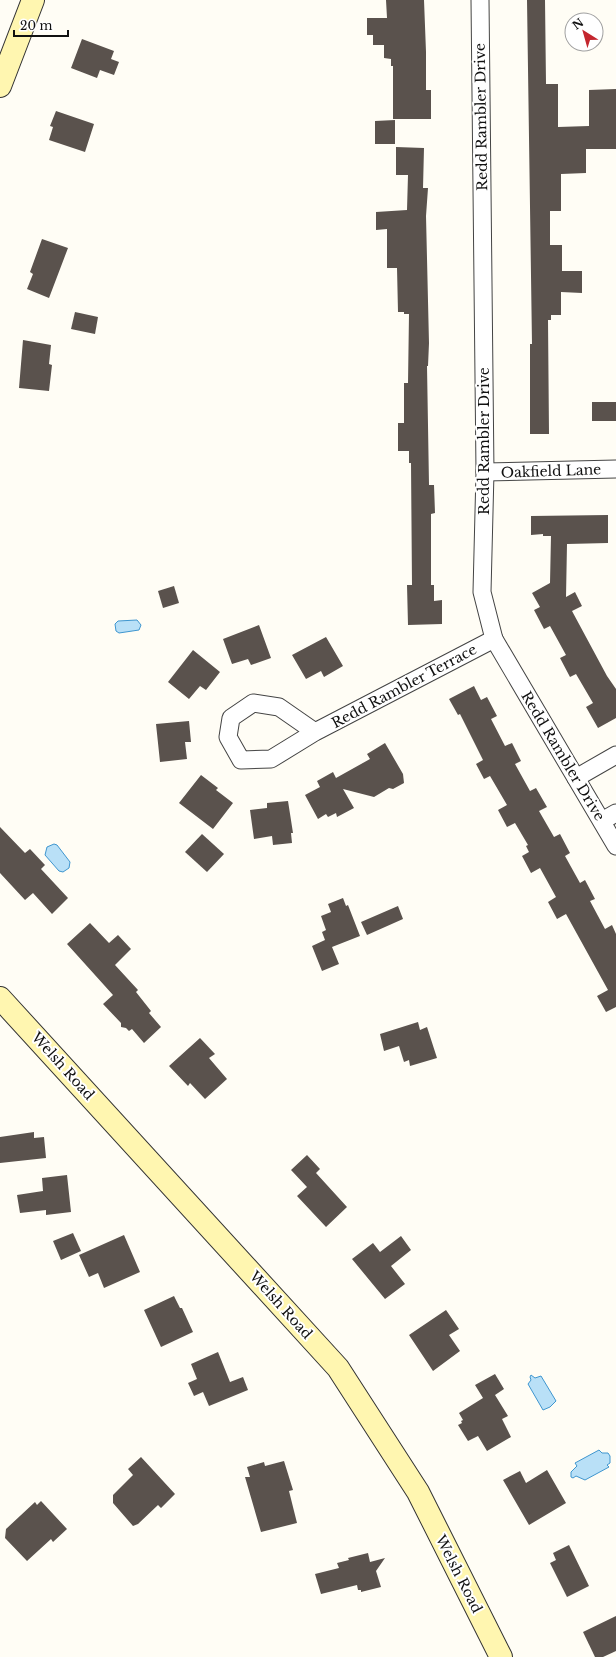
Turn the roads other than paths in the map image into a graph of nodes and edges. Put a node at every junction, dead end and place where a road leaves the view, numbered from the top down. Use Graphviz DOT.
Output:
graph roads {
  1 [pos="33,0"];
  2 [pos="480,0"];
  3 [pos="0,86"];
  4 [pos="616,469"];
  5 [pos="485,472"];
  6 [pos="494,639"];
  7 [pos="315,732"];
  8 [pos="616,755"];
  9 [pos="576,778"];
  10 [pos="609,817"];
  11 [pos="616,846"];
  12 [pos="0,998"];
  13 [pos="501,1657"];
  1 -- 3 [label="main road"];
  2 -- 5 [label="street, Redd Rambler Drive"];
  4 -- 5 [label="street, Oakfield Lane"];
  5 -- 6 [label="street, Redd Rambler Drive"];
  6 -- 7 [label="street, Redd Rambler Terrace"];
  6 -- 9 [label="street, Redd Rambler Drive"];
  7 -- 7 [label="street, Redd Rambler Terrace"];
  8 -- 9 [label="street"];
  9 -- 10 [label="street, Redd Rambler Drive"];
  10 -- 11 [label="street, Redd Rambler Drive"];
  12 -- 13 [label="main road, Welsh Road"];
}
